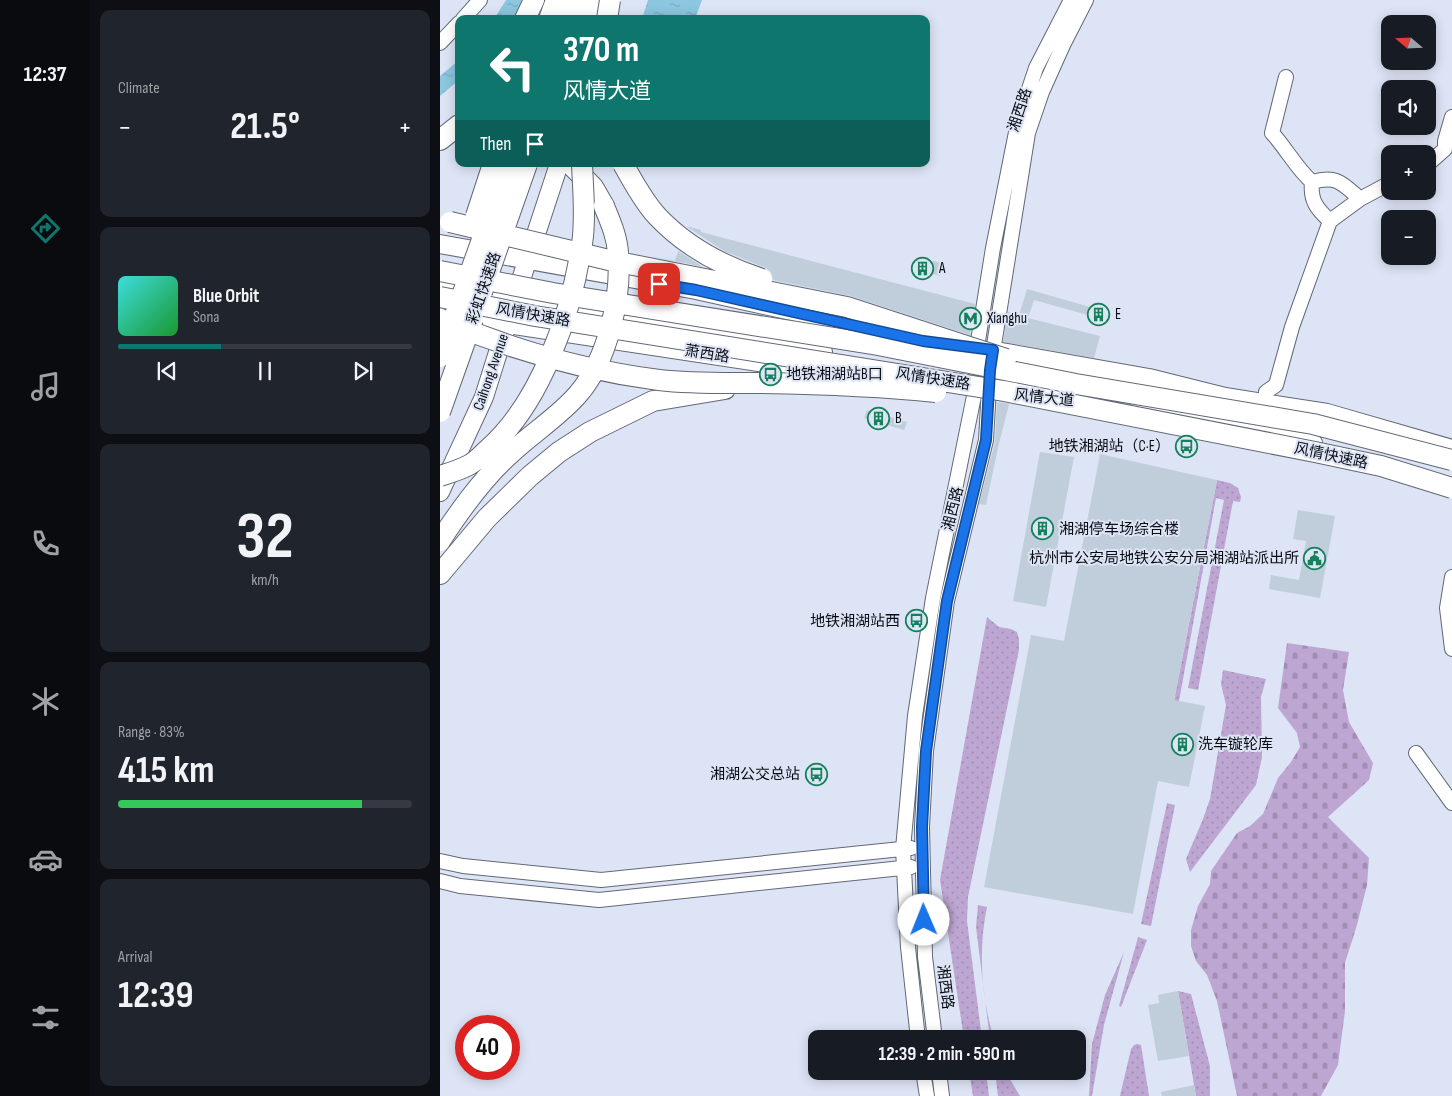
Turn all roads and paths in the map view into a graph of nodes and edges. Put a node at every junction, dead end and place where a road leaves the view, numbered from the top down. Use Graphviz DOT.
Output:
graph roads {
  1 [pos="480,0"];
  2 [pos="534,0"];
  3 [pos="544,0"];
  4 [pos="555,0"];
  5 [pos="565,0"];
  6 [pos="584,0"];
  7 [pos="600,0"];
  8 [pos="611,0"];
  9 [pos="1071,0"];
  10 [pos="1086,0"];
  11 [pos="467,15"];
  12 [pos="527,15"];
  13 [pos="539,15"];
  14 [pos="549,15"];
  15 [pos="560,15"];
  16 [pos="579,15"];
  17 [pos="596,15"];
  18 [pos="608,15"];
  19 [pos="455,27"];
  20 [pos="440,43"];
  21 [pos="1286,78"];
  22 [pos="1452,117"];
  23 [pos="455,128"];
  24 [pos="440,140"];
  25 [pos="455,143"];
  26 [pos="440,149"];
  27 [pos="1448,150"];
  28 [pos="1436,158"];
  29 [pos="492,167"];
  30 [pos="498,167"];
  31 [pos="508,167"];
  32 [pos="526,167"];
  33 [pos="558,167"];
  34 [pos="573,167"];
  35 [pos="582,167"];
  36 [pos="625,167"];
  37 [pos="1312,182"];
  38 [pos="1381,188"];
  39 [pos="1360,199"];
  40 [pos="440,220"];
  41 [pos="1330,221"];
  42 [pos="440,244"];
  43 [pos="470,250"];
  44 [pos="527,260"];
  45 [pos="440,271"];
  46 [pos="440,282"];
  47 [pos="457,286"];
  48 [pos="516,298"];
  49 [pos="846,307"];
  50 [pos="441,311"];
  51 [pos="508,324"];
  52 [pos="681,327"];
  53 [pos="440,331"];
  54 [pos="985,349"];
  55 [pos="440,357"];
  56 [pos="738,359"];
  57 [pos="984,369"];
  58 [pos="760,383"];
  59 [pos="1076,384"];
  60 [pos="982,392"];
  61 [pos="1266,392"];
  62 [pos="1225,397"];
  63 [pos="440,412"];
  64 [pos="1176,425"];
  65 [pos="1452,449"];
  66 [pos="1452,460"];
  67 [pos="440,476"];
  68 [pos="1452,487"];
  69 [pos="440,492"];
  70 [pos="440,541"];
  71 [pos="440,574"];
  72 [pos="1452,577"];
  73 [pos="1452,649"];
  74 [pos="1416,753"];
  75 [pos="1452,803"];
  76 [pos="923,845"];
  77 [pos="903,849"];
  78 [pos="440,861"];
  79 [pos="923,866"];
  80 [pos="903,868"];
  81 [pos="440,881"];
  82 [pos="917,1030"];
  83 [pos="934,1030"];
  84 [pos="924,1080"];
  85 [pos="940,1080"];
  86 [pos="927,1096"];
  87 [pos="942,1096"];
  1 -- 11 [label="street"];
  2 -- 12 [label="highway"];
  3 -- 13 [label="highway"];
  4 -- 14 [label="main road"];
  5 -- 15 [label="highway"];
  6 -- 16 [label="highway"];
  7 -- 17 [label="highway"];
  8 -- 18 [label="highway, bridge"];
  9 -- 54 [label="street, 湘西路"];
  10 -- 54 [label="street, 湘西路"];
  19 -- 20 [label="street"];
  21 -- 37 [label="street"];
  22 -- 27 [label="street"];
  23 -- 24 [label="highway"];
  25 -- 26 [label="highway"];
  27 -- 28 [label="street"];
  29 -- 50 [label="highway, bridge"];
  30 -- 43 [label="main road"];
  31 -- 55 [label="highway, 彩虹快速路, bridge"];
  32 -- 63 [label="highway, 彩虹快速路, bridge"];
  33 -- 44 [label="main road, Caihong Avenue"];
  34 -- 70 [label="highway, bridge"];
  35 -- 67 [label="highway, bridge"];
  36 -- 49 [label="highway, bridge"];
  37 -- 39 [label="street"];
  37 -- 41 [label="street"];
  38 -- 39 [label="street"];
  39 -- 41 [label="street"];
  40 -- 49 [label="highway, bridge"];
  41 -- 61 [label="street"];
  42 -- 43 [label="main road"];
  43 -- 44 [label="main road"];
  43 -- 47 [label="main road"];
  44 -- 48 [label="main road, Caihong Avenue"];
  44 -- 54 [label="main road, bridge"];
  45 -- 59 [label="highway, 风情快速路, bridge"];
  46 -- 47 [label="main road"];
  47 -- 48 [label="main road"];
  47 -- 50 [label="main road"];
  48 -- 51 [label="main road, Caihong Avenue"];
  48 -- 52 [label="main road, 风情大道, bridge"];
  49 -- 59 [label="highway, bridge"];
  50 -- 51 [label="main road, 萧西路"];
  50 -- 53 [label="main road"];
  50 -- 58 [label="highway, bridge"];
  50 -- 64 [label="highway, 风情快速路, bridge"];
  51 -- 56 [label="main road, 萧西路"];
  51 -- 69 [label="main road, Caihong Avenue"];
  52 -- 56 [label="main road"];
  52 -- 60 [label="main road, 风情大道"];
  54 -- 57 [label="street, 湘西路"];
  54 -- 62 [label="main road"];
  56 -- 60 [label="main road, 萧西路"];
  57 -- 60 [label="street, 湘西路"];
  57 -- 62 [label="main road"];
  58 -- 64 [label="highway, bridge"];
  58 -- 71 [label="highway, bridge"];
  59 -- 66 [label="highway, 风情快速路, bridge"];
  60 -- 68 [label="main road, 风情大道"];
  60 -- 76 [label="street, 湘西路"];
  60 -- 77 [label="street, 湘西路"];
  62 -- 65 [label="main road"];
  64 -- 68 [label="highway, 风情快速路, bridge"];
  72 -- 73 [label="street"];
  74 -- 75 [label="street"];
  76 -- 77 [label="street"];
  76 -- 79 [label="street, 湘西路"];
  77 -- 78 [label="street"];
  77 -- 80 [label="street, 湘西路"];
  79 -- 80 [label="street"];
  79 -- 83 [label="street, 湘西路"];
  80 -- 81 [label="street"];
  80 -- 82 [label="street, 湘西路"];
  84 -- 86 [label="street"];
  85 -- 87 [label="street"];
}
